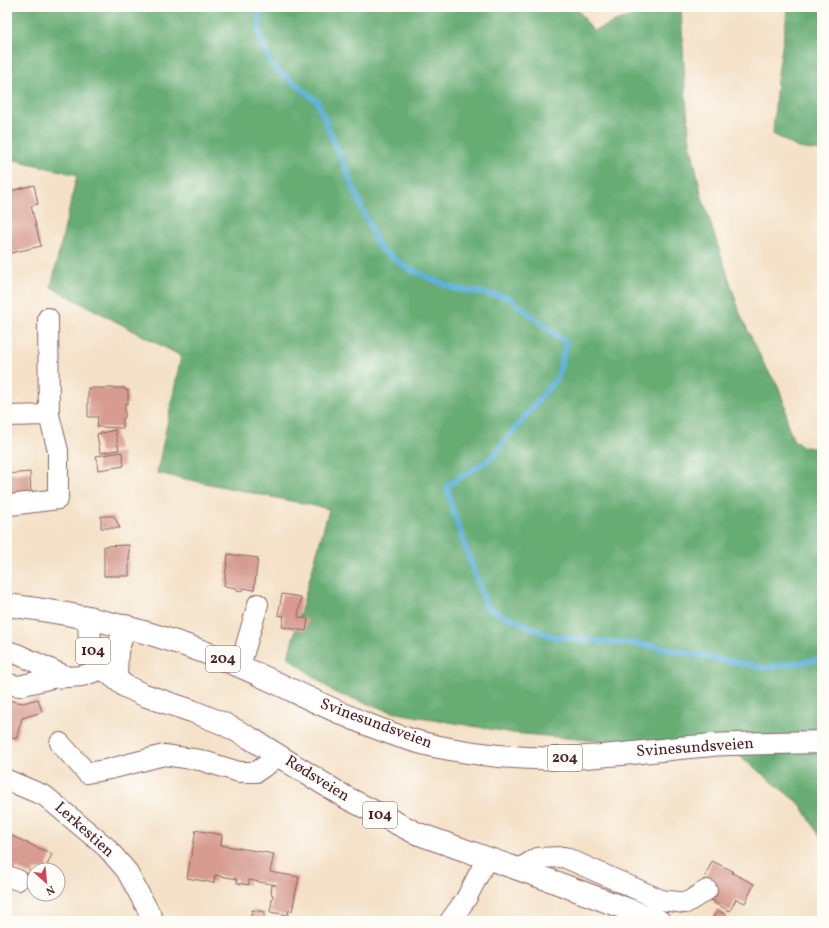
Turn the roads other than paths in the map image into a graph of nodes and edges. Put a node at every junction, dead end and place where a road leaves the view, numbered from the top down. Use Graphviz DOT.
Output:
graph roads {
  1 [pos="48,318"];
  2 [pos="49,415"];
  3 [pos="7,416"];
  4 [pos="10,505"];
  5 [pos="258,604"];
  6 [pos="7,605"];
  7 [pos="89,617"];
  8 [pos="126,626"];
  9 [pos="7,651"];
  10 [pos="240,666"];
  11 [pos="112,670"];
  12 [pos="68,677"];
  13 [pos="7,684"];
  14 [pos="822,742"];
  15 [pos="60,744"];
  16 [pos="278,755"];
  17 [pos="9,786"];
  18 [pos="487,858"];
  19 [pos="519,869"];
  20 [pos="707,890"];
  21 [pos="154,921"];
  22 [pos="450,921"];
  23 [pos="659,921"];
  1 -- 2 [label="street"];
  2 -- 3 [label="street"];
  2 -- 4 [label="street"];
  5 -- 10 [label="street"];
  6 -- 7 [label="main road, 204"];
  7 -- 8 [label="main road, Svinesundsveien / 204"];
  7 -- 11 [label="main road, Rødsveien / 104"];
  8 -- 10 [label="main road, Svinesundsveien / 204"];
  8 -- 11 [label="main road, 104"];
  9 -- 12 [label="street"];
  10 -- 14 [label="main road, Svinesundsveien / 204"];
  11 -- 12 [label="street"];
  11 -- 16 [label="main road, Rødsveien / 104"];
  12 -- 13 [label="street"];
  15 -- 16 [label="street"];
  16 -- 18 [label="main road, Rødsveien / 104"];
  17 -- 21 [label="street, Lerkestien"];
  18 -- 19 [label="main road, Rødsveien / 104"];
  18 -- 22 [label="street"];
  19 -- 20 [label="street"];
  19 -- 23 [label="main road, Rødsveien / 104"];
}
